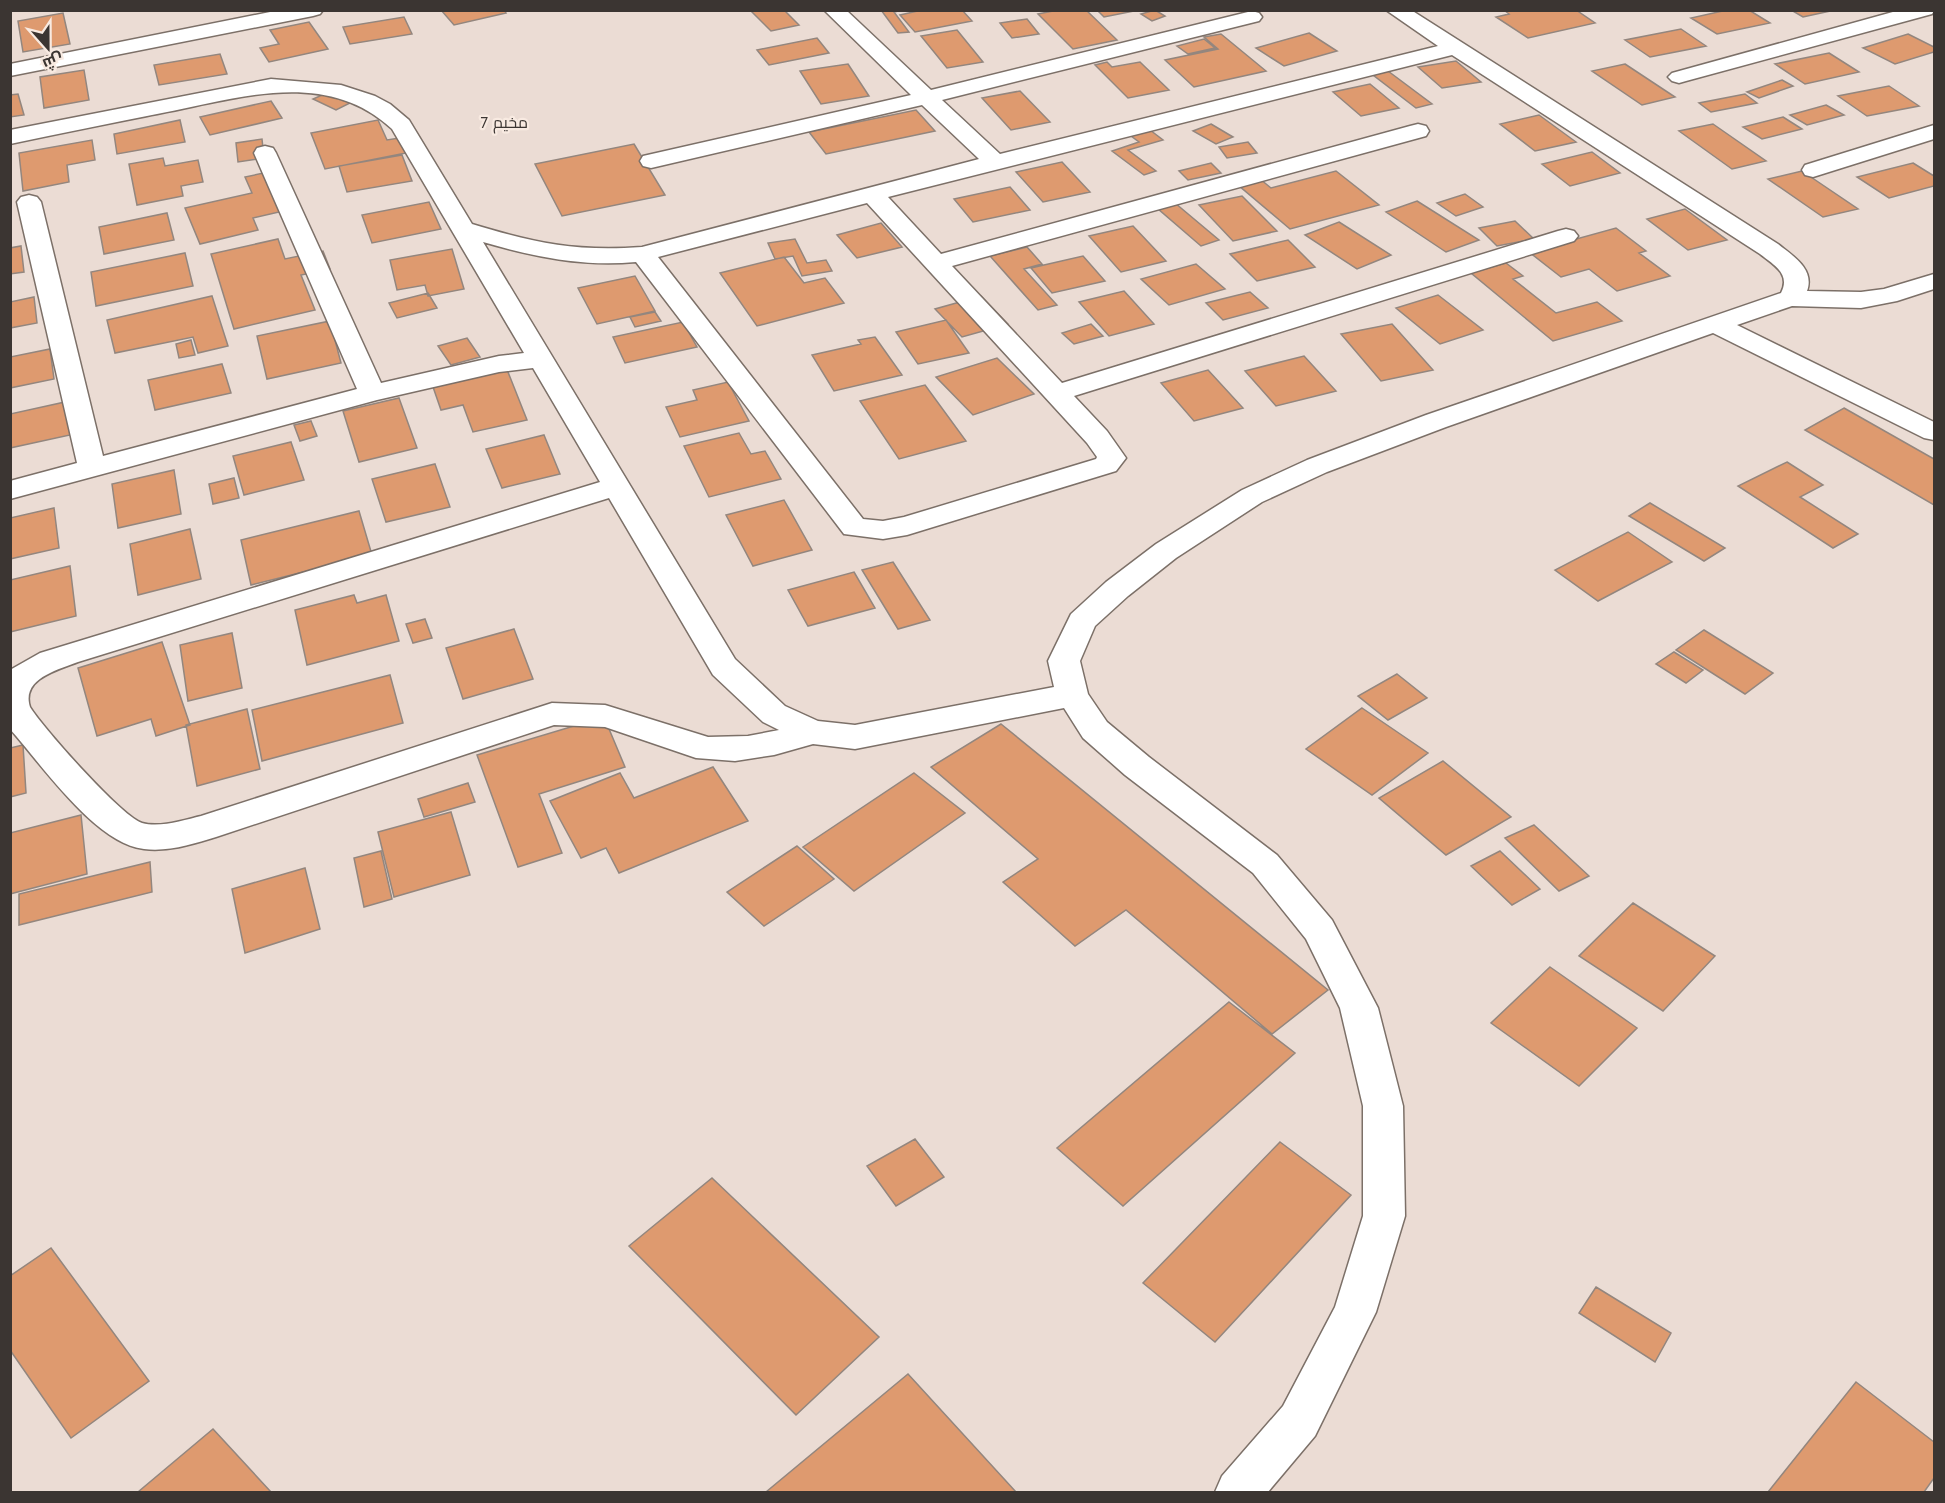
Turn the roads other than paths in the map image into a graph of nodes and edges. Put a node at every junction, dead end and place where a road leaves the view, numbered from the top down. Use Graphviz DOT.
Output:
graph roads {
  1 [pos="313,10"];
  2 [pos="834,10"];
  3 [pos="1396,10"];
  4 [pos="1925,10"];
  5 [pos="1252,17"];
  6 [pos="1455,48"];
  7 [pos="10,70"];
  8 [pos="1679,77"];
  9 [pos="925,98"];
  10 [pos="1418,131"];
  11 [pos="1935,132"];
  12 [pos="10,137"];
  13 [pos="265,153"];
  14 [pos="651,161"];
  15 [pos="995,162"];
  16 [pos="1813,170"];
  17 [pos="872,194"];
  18 [pos="29,202"];
  19 [pos="463,229"];
  20 [pos="1566,236"];
  21 [pos="643,254"];
  22 [pos="937,263"];
  23 [pos="1935,281"];
  24 [pos="1790,298"];
  25 [pos="1717,325"];
  26 [pos="540,359"];
  27 [pos="372,393"];
  28 [pos="1057,393"];
  29 [pos="1935,432"];
  30 [pos="92,468"];
  31 [pos="615,487"];
  32 [pos="10,490"];
  33 [pos="1072,695"];
  34 [pos="812,732"];
  35 [pos="1238,1492"];
  1 -- 7 [label="street"];
  2 -- 9 [label="street"];
  3 -- 6 [label="street"];
  4 -- 8 [label="street"];
  5 -- 9 [label="street"];
  6 -- 15 [label="street"];
  6 -- 24 [label="street"];
  9 -- 14 [label="street"];
  9 -- 15 [label="street"];
  10 -- 22 [label="street"];
  11 -- 16 [label="street"];
  12 -- 19 [label="street"];
  13 -- 27 [label="street"];
  15 -- 17 [label="street"];
  17 -- 21 [label="street"];
  17 -- 22 [label="street"];
  18 -- 30 [label="street"];
  19 -- 21 [label="street"];
  19 -- 26 [label="street"];
  20 -- 28 [label="street"];
  21 -- 28 [label="street"];
  22 -- 28 [label="street"];
  23 -- 24 [label="street"];
  24 -- 25 [label="street"];
  25 -- 29 [label="street"];
  25 -- 33 [label="street"];
  26 -- 27 [label="street"];
  26 -- 31 [label="street"];
  27 -- 30 [label="street"];
  30 -- 32 [label="street"];
  31 -- 34 [label="street"];
  31 -- 34 [label="street"];
  33 -- 34 [label="street"];
  33 -- 35 [label="street"];
}
